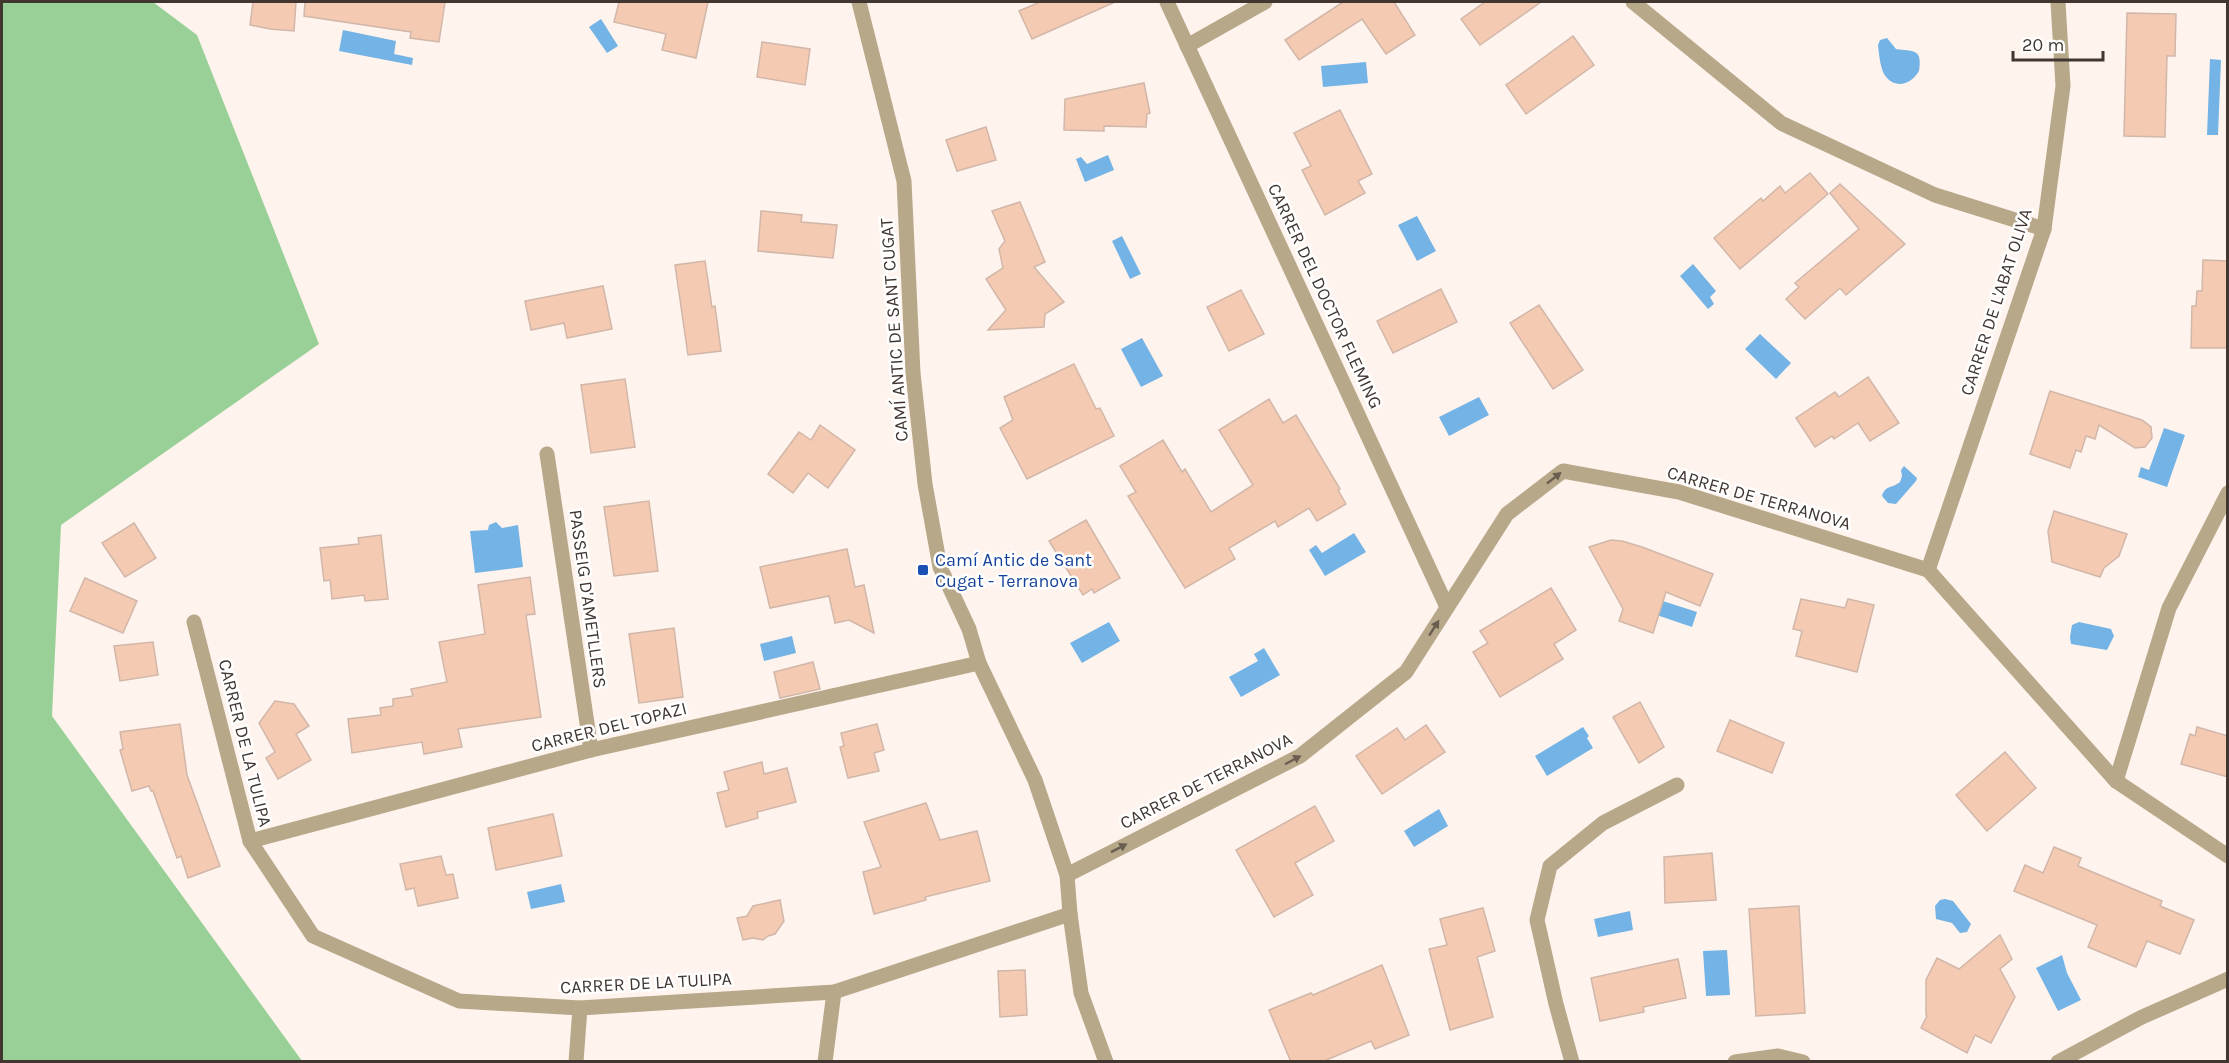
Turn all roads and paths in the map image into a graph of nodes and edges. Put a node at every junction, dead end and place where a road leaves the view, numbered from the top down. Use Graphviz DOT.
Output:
graph roads {
  1 [pos="859,2"];
  2 [pos="1167,2"];
  3 [pos="1265,2"];
  4 [pos="1633,2"];
  5 [pos="2058,2"];
  6 [pos="1187,46"];
  7 [pos="2044,229"];
  8 [pos="547,454"];
  9 [pos="2228,492"];
  10 [pos="1928,570"];
  11 [pos="1448,607"];
  12 [pos="194,622"];
  13 [pos="979,663"];
  14 [pos="591,750"];
  15 [pos="2116,781"];
  16 [pos="1677,785"];
  17 [pos="250,841"];
  18 [pos="2228,856"];
  19 [pos="1067,875"];
  20 [pos="1070,914"];
  21 [pos="2228,979"];
  22 [pos="834,992"];
  23 [pos="580,1008"];
  24 [pos="576,1062"];
  25 [pos="825,1062"];
  26 [pos="1106,1062"];
  27 [pos="1572,1062"];
  28 [pos="1735,1062"];
  29 [pos="1803,1062"];
  30 [pos="2058,1062"];
  1 -- 13 [label="street, CAMÍ ANTIC DE SANT CUGAT"];
  2 -- 6 [label="street, CARRER DEL DOCTOR FLEMING"];
  3 -- 6 [label="street"];
  4 -- 7 [label="street"];
  5 -- 7 [label="street, CARRER DE L'ABAT OLIVA"];
  6 -- 11 [label="street, CARRER DEL DOCTOR FLEMING"];
  7 -- 10 [label="street, CARRER DE L'ABAT OLIVA"];
  8 -- 14 [label="street, PASSEIG D'AMETLLERS"];
  9 -- 15 [label="street"];
  11 -- 10 [label="street, CARRER DE TERRANOVA, one-way"];
  10 -- 15 [label="street"];
  19 -- 11 [label="street, CARRER DE TERRANOVA, one-way"];
  12 -- 17 [label="street, CARRER DE LA TULIPA"];
  13 -- 14 [label="street, CARRER DEL TOPAZI"];
  13 -- 19 [label="street, CAMÍ ANTIC DE SANT CUGAT"];
  14 -- 17 [label="street, CARRER DEL TOPAZI"];
  15 -- 18 [label="street"];
  16 -- 27 [label="street"];
  17 -- 23 [label="street, CARRER DE LA TULIPA"];
  19 -- 20 [label="street, CAMÍ ANTIC DE SANT CUGAT"];
  20 -- 22 [label="street, CARRER DE LA TULIPA"];
  20 -- 26 [label="street, CAMÍ ANTIC DE SANT CUGAT"];
  21 -- 30 [label="street"];
  22 -- 23 [label="street, CARRER DE LA TULIPA"];
  22 -- 25 [label="street"];
  23 -- 24 [label="street"];
  28 -- 29 [label="street"];
}
